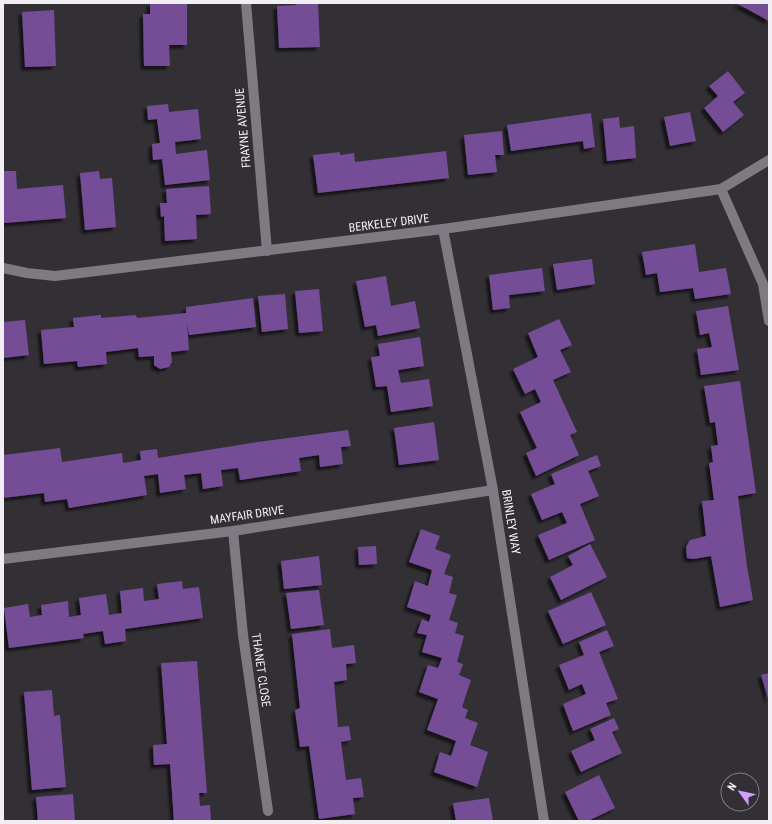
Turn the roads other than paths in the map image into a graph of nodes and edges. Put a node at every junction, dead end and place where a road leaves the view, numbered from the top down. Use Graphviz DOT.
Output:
graph roads {
  1 [pos="246,3"];
  2 [pos="769,160"];
  3 [pos="721,189"];
  4 [pos="443,229"];
  5 [pos="267,251"];
  6 [pos="3,268"];
  7 [pos="769,321"];
  8 [pos="493,490"];
  9 [pos="232,531"];
  10 [pos="3,559"];
  11 [pos="268,811"];
  12 [pos="544,821"];
  1 -- 5 [label="street, FRAYNE AVENUE"];
  2 -- 3 [label="street, BERKELEY DRIVE"];
  3 -- 4 [label="street, BERKELEY DRIVE"];
  3 -- 7 [label="street"];
  4 -- 5 [label="street, BERKELEY DRIVE"];
  4 -- 8 [label="street, BRINLEY WAY"];
  5 -- 6 [label="street, BERKELEY DRIVE"];
  8 -- 9 [label="street, MAYFAIR DRIVE"];
  8 -- 12 [label="street, BRINLEY WAY"];
  9 -- 10 [label="street, MAYFAIR DRIVE"];
  9 -- 11 [label="street, THANET CLOSE"];
}
